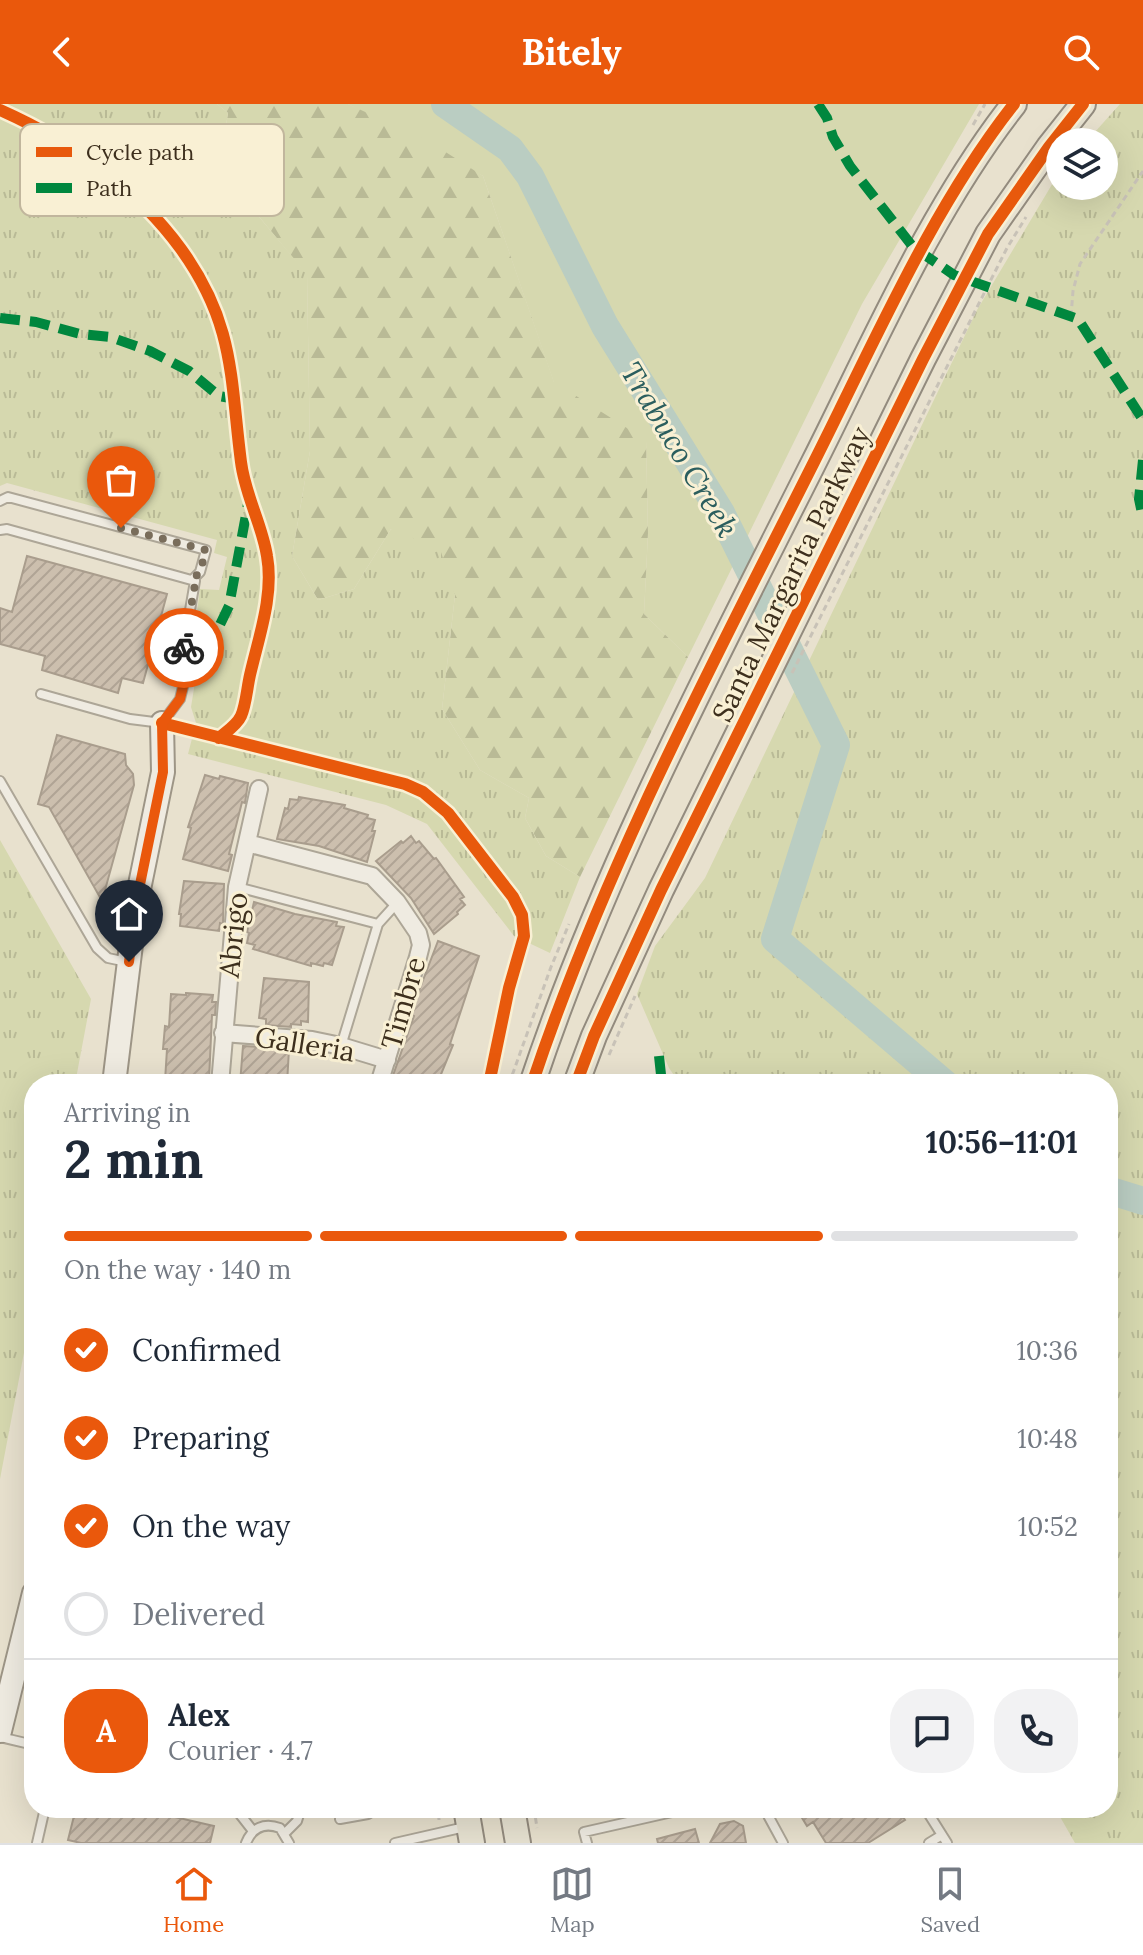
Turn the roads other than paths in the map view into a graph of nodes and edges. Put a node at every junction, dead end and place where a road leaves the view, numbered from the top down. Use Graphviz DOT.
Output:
graph roads {
  1 [pos="1014,104"];
  2 [pos="1083,104"];
  3 [pos="0,501"];
  4 [pos="0,530"];
  5 [pos="193,579"];
  6 [pos="41,694"];
  7 [pos="162,723"];
  8 [pos="0,781"];
  9 [pos="259,789"];
  10 [pos="247,843"];
  11 [pos="237,887"];
  12 [pos="397,902"];
  13 [pos="378,924"];
  14 [pos="129,962"];
  15 [pos="223,1033"];
  16 [pos="341,1046"];
  17 [pos="387,1060"];
  18 [pos="115,1074"];
  19 [pos="221,1074"];
  20 [pos="382,1074"];
  21 [pos="535,1074"];
  22 [pos="580,1074"];
  23 [pos="24,1634"];
  24 [pos="0,1731"];
  25 [pos="0,1737"];
  26 [pos="24,1743"];
  27 [pos="43,1818"];
  28 [pos="243,1818"];
  29 [pos="298,1818"];
  30 [pos="346,1818"];
  31 [pos="517,1818"];
  32 [pos="646,1818"];
  33 [pos="769,1818"];
  34 [pos="931,1818"];
  35 [pos="340,1819"];
  36 [pos="469,1826"];
  37 [pos="253,1831"];
  38 [pos="285,1833"];
  39 [pos="528,1839"];
  40 [pos="944,1839"];
  41 [pos="37,1843"];
  42 [pos="246,1843"];
  43 [pos="289,1843"];
  44 [pos="395,1843"];
  45 [pos="587,1843"];
  46 [pos="783,1843"];
  47 [pos="929,1843"];
  1 -- 21 [label="main road, Santa Margarita Parkway"];
  2 -- 22 [label="main road, Santa Margarita Parkway"];
  3 -- 5 [label="lane"];
  4 -- 5 [label="lane"];
  5 -- 7 [label="lane"];
  6 -- 7 [label="lane"];
  7 -- 14 [label="street"];
  8 -- 14 [label="lane"];
  9 -- 10 [label="street, Abrigo"];
  10 -- 11 [label="street, Abrigo"];
  10 -- 12 [label="street, Timbre"];
  11 -- 13 [label="lane"];
  11 -- 15 [label="street, Abrigo"];
  12 -- 13 [label="lane"];
  12 -- 17 [label="street, Timbre"];
  13 -- 16 [label="lane"];
  14 -- 18 [label="street"];
  15 -- 16 [label="street, Galleria"];
  15 -- 19 [label="street, Abrigo"];
  16 -- 17 [label="street, Galleria"];
  17 -- 20 [label="street, Timbre"];
  23 -- 24 [label="street"];
  25 -- 26 [label="lane"];
  27 -- 41 [label="lane"];
  28 -- 37 [label="lane"];
  29 -- 38 [label="lane"];
  30 -- 35 [label="lane"];
  31 -- 39 [label="main road"];
  32 -- 45 [label="lane"];
  33 -- 46 [label="lane"];
  34 -- 40 [label="lane"];
  36 -- 44 [label="lane"];
  37 -- 38 [label="lane"];
  37 -- 42 [label="lane"];
  38 -- 43 [label="lane"];
  40 -- 47 [label="lane"];
}
